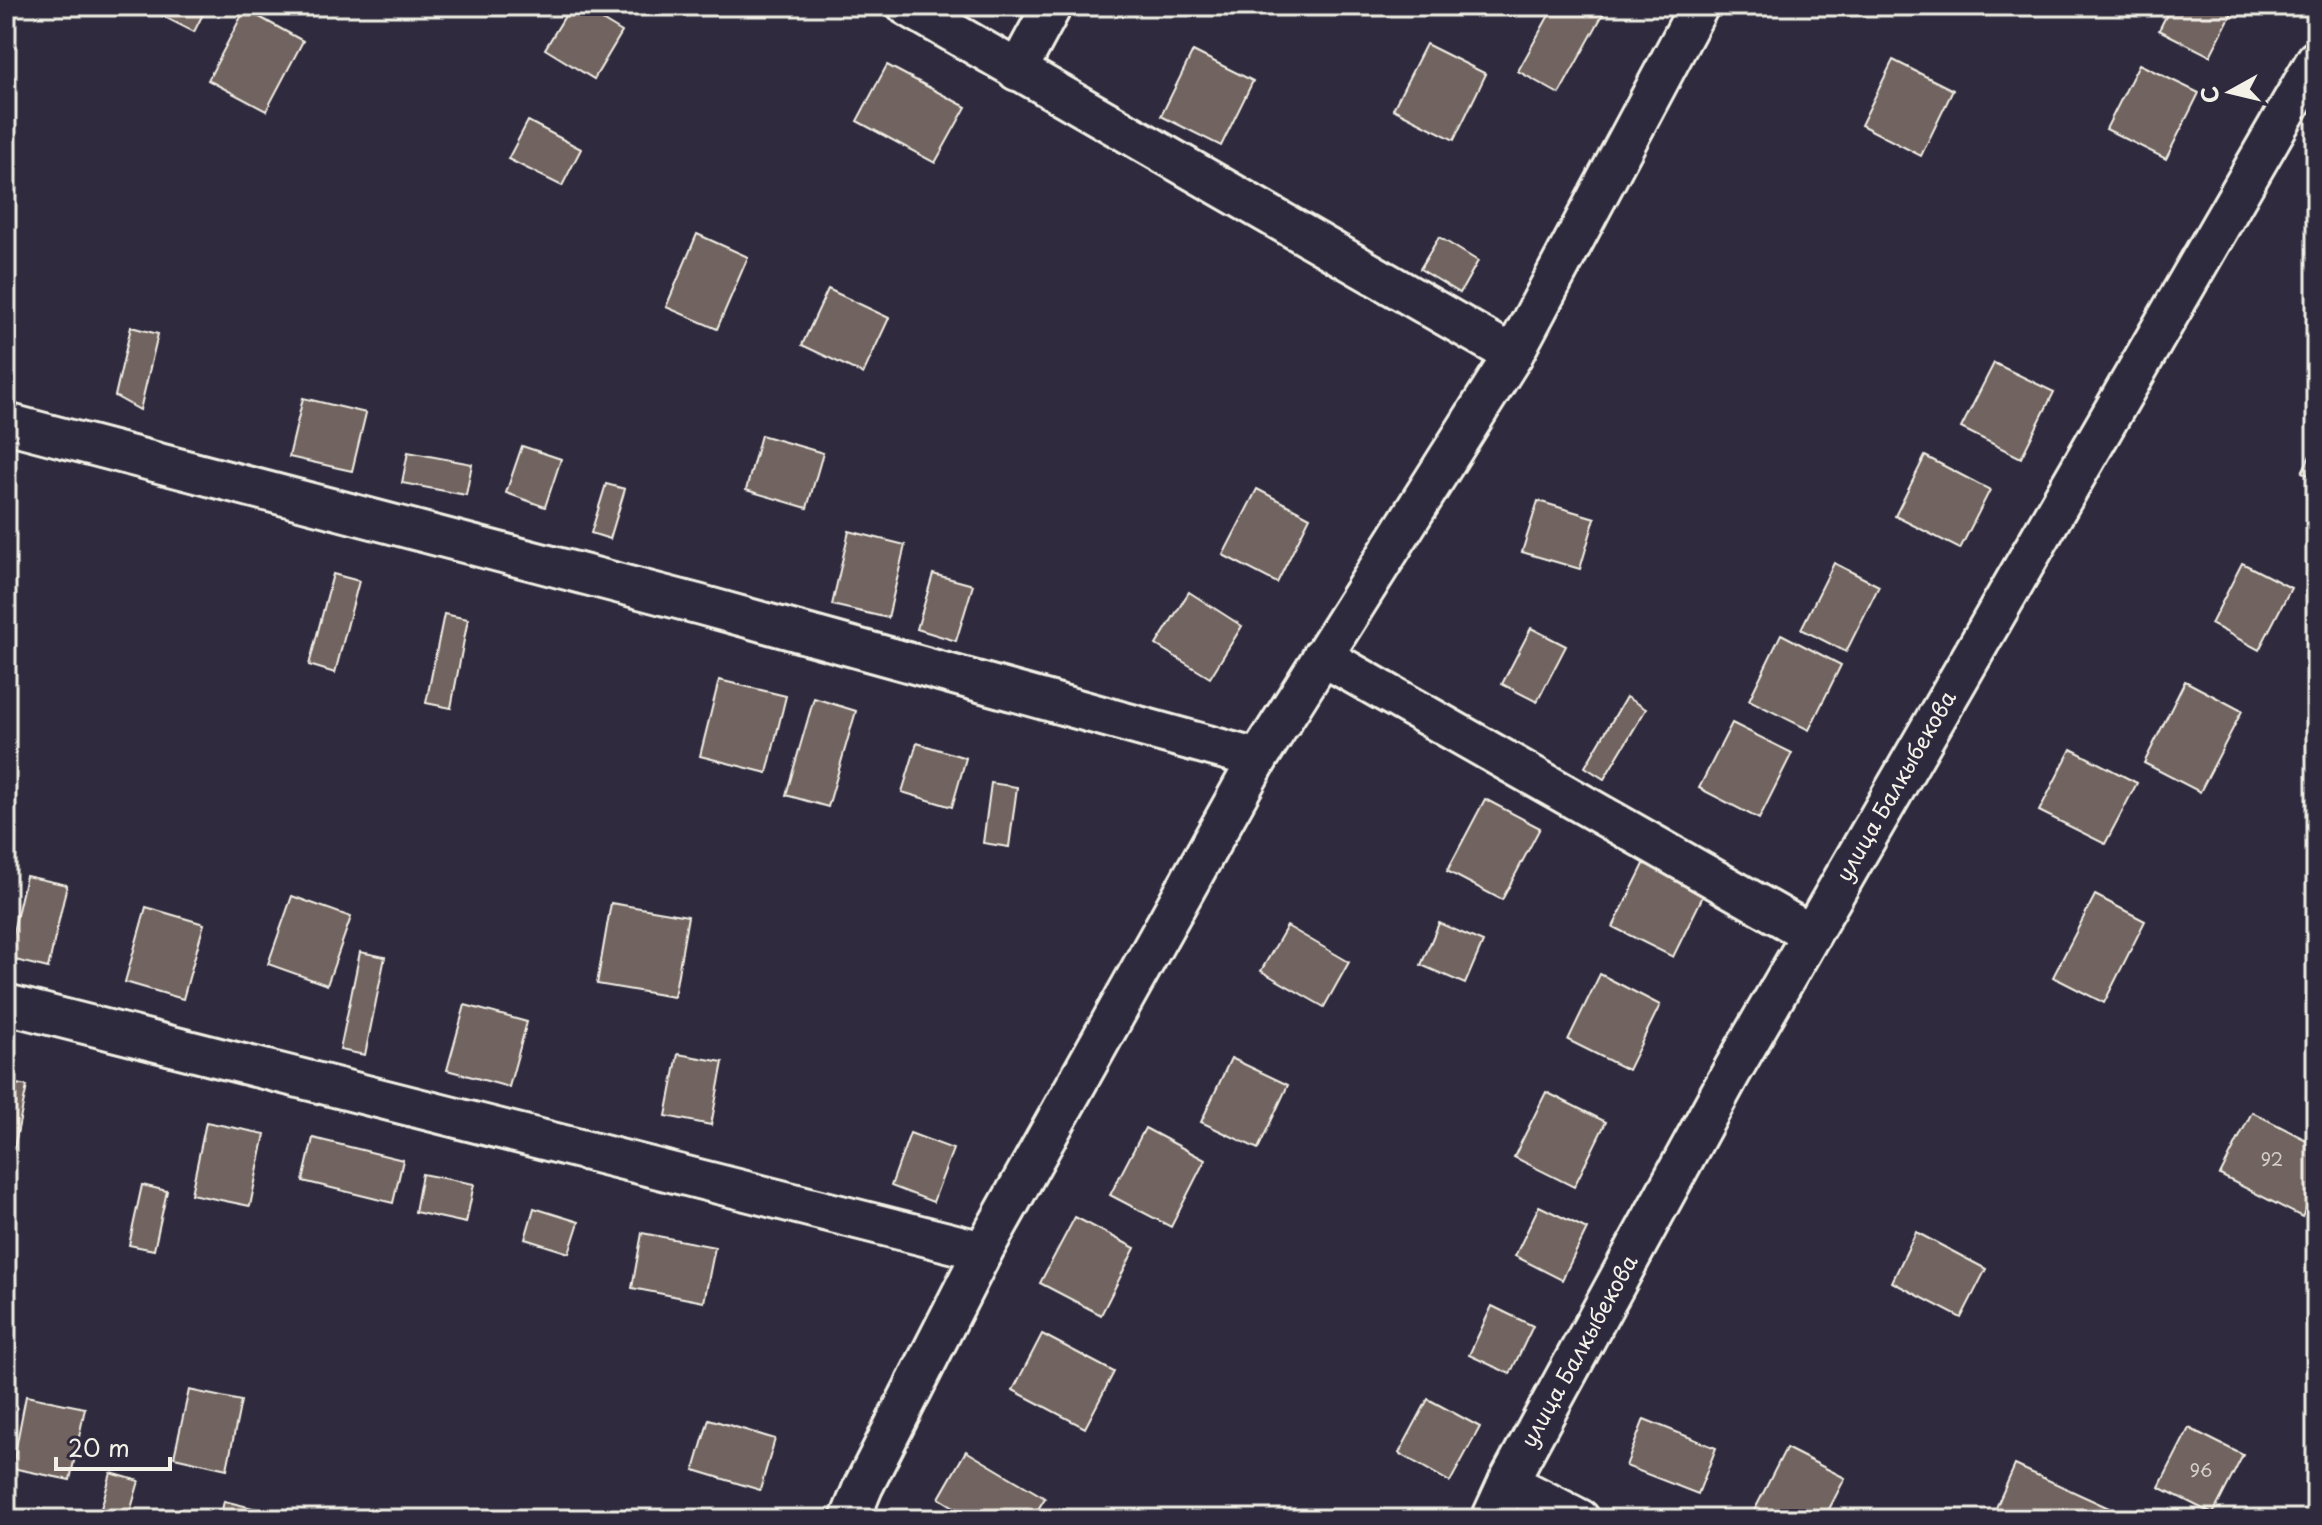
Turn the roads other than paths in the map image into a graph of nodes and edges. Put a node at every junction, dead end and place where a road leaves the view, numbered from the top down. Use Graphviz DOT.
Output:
graph roads {
  1 [pos="907,6"];
  2 [pos="1052,6"];
  3 [pos="1699,6"];
  4 [pos="2316,60"];
  5 [pos="1017,71"];
  6 [pos="1513,355"];
  7 [pos="6,423"];
  8 [pos="1322,656"];
  9 [pos="1258,759"];
  10 [pos="1811,934"];
  11 [pos="6,1004"];
  12 [pos="983,1251"];
  13 [pos="1508,1482"];
  14 [pos="850,1519"];
  15 [pos="1491,1519"];
  16 [pos="1580,1519"];
  1 -- 5 [label="street"];
  2 -- 5 [label="street"];
  3 -- 6 [label="street"];
  4 -- 10 [label="street, улица Балкыбекова"];
  5 -- 6 [label="street"];
  6 -- 8 [label="street"];
  7 -- 9 [label="street"];
  8 -- 9 [label="street"];
  8 -- 10 [label="street"];
  9 -- 12 [label="street"];
  10 -- 13 [label="street, улица Балкыбекова"];
  11 -- 12 [label="street"];
  12 -- 14 [label="street"];
  13 -- 15 [label="street, улица Балкыбекова"];
  13 -- 16 [label="street"];
}
